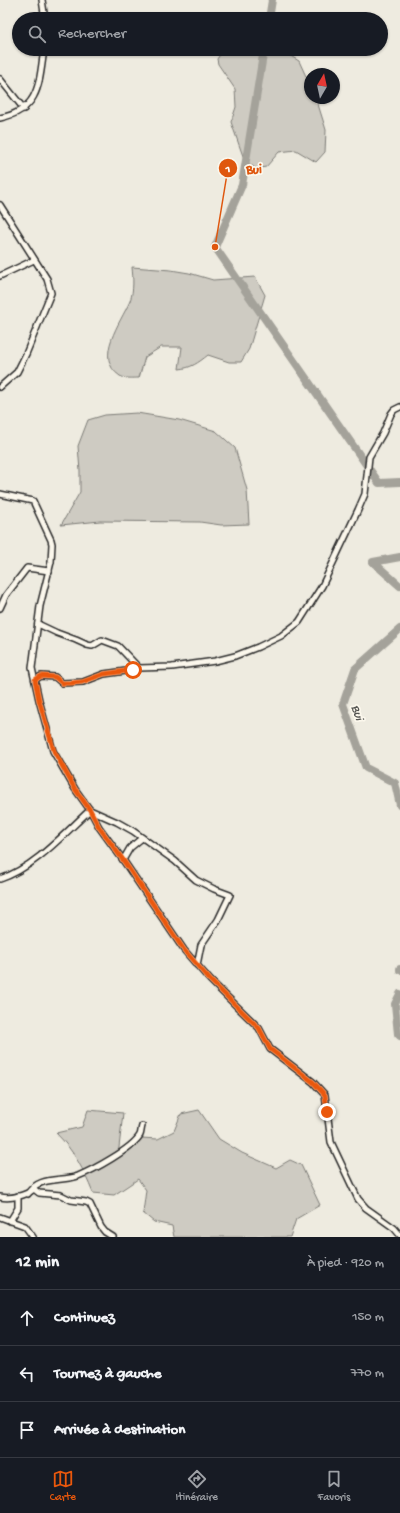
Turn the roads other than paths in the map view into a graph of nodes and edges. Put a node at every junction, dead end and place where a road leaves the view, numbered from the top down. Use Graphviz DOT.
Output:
graph roads {
  1 [pos="42,0"];
  2 [pos="44,12"];
  3 [pos="43,56"];
  4 [pos="0,79"];
  5 [pos="24,109"];
  6 [pos="0,118"];
  7 [pos="0,205"];
  8 [pos="34,260"];
  9 [pos="0,276"];
  10 [pos="0,387"];
  11 [pos="400,407"];
  12 [pos="0,494"];
  13 [pos="49,571"];
  14 [pos="0,608"];
  15 [pos="38,624"];
  16 [pos="139,668"];
  17 [pos="35,680"];
  18 [pos="90,810"];
  19 [pos="142,838"];
  20 [pos="123,860"];
  21 [pos="0,879"];
  22 [pos="197,965"];
  23 [pos="142,1126"];
  24 [pos="28,1194"];
  25 [pos="18,1196"];
  26 [pos="0,1197"];
  27 [pos="0,1217"];
  28 [pos="10,1221"];
  29 [pos="400,1235"];
  30 [pos="33,1237"];
  31 [pos="113,1237"];
  1 -- 2 [label="street"];
  3 -- 5 [label="street"];
  4 -- 5 [label="street"];
  5 -- 6 [label="street"];
  7 -- 8 [label="street"];
  8 -- 9 [label="street"];
  8 -- 10 [label="street"];
  11 -- 16 [label="street"];
  12 -- 13 [label="street"];
  13 -- 14 [label="street"];
  13 -- 15 [label="street"];
  15 -- 16 [label="street"];
  15 -- 17 [label="street"];
  16 -- 17 [label="street"];
  17 -- 18 [label="street"];
  18 -- 19 [label="street"];
  18 -- 20 [label="street"];
  18 -- 21 [label="street"];
  19 -- 20 [label="street"];
  19 -- 22 [label="street"];
  20 -- 22 [label="street"];
  22 -- 29 [label="street"];
  23 -- 24 [label="street"];
  24 -- 25 [label="street"];
  24 -- 31 [label="street"];
  25 -- 26 [label="street"];
  25 -- 28 [label="street"];
  27 -- 28 [label="street"];
  28 -- 30 [label="street"];
}
